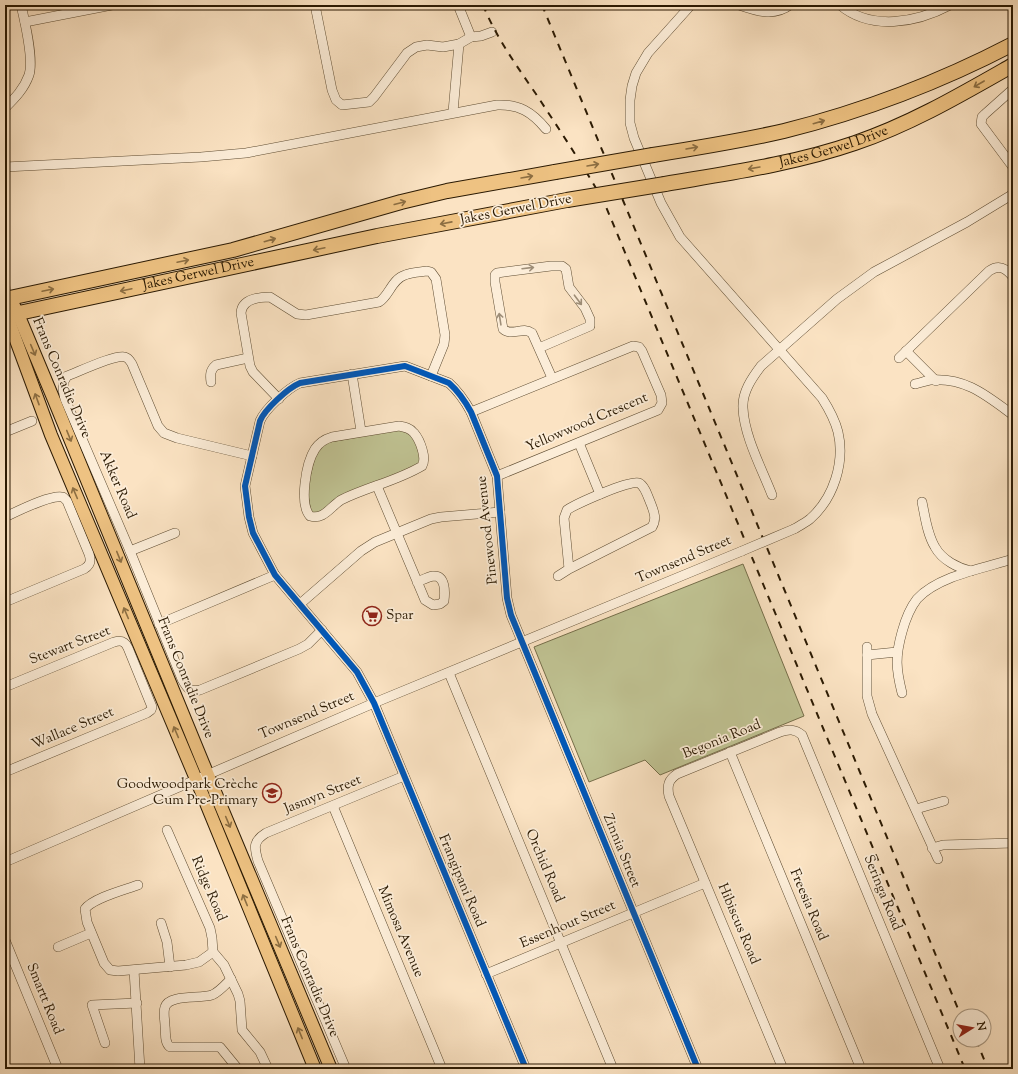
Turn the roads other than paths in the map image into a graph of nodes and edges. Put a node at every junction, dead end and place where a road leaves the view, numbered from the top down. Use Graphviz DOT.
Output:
graph roads {
  1 [pos="21,5"];
  2 [pos="112,5"];
  3 [pos="315,5"];
  4 [pos="458,5"];
  5 [pos="691,5"];
  6 [pos="739,5"];
  7 [pos="790,5"];
  8 [pos="840,5"];
  9 [pos="950,5"];
  10 [pos="25,22"];
  11 [pos="492,32"];
  12 [pos="470,37"];
  13 [pos="459,44"];
  14 [pos="1013,44"];
  15 [pos="1013,65"];
  16 [pos="1013,89"];
  17 [pos="5,108"];
  18 [pos="453,112"];
  19 [pos="546,129"];
  20 [pos="5,167"];
  21 [pos="1013,167"];
  22 [pos="1013,194"];
  23 [pos="1013,277"];
  24 [pos="6,294"];
  25 [pos="10,315"];
  26 [pos="539,348"];
  27 [pos="780,350"];
  28 [pos="906,351"];
  29 [pos="248,358"];
  30 [pos="899,358"];
  31 [pos="352,374"];
  32 [pos="431,376"];
  33 [pos="552,378"];
  34 [pos="936,381"];
  35 [pos="211,382"];
  36 [pos="915,384"];
  37 [pos="279,399"];
  38 [pos="471,412"];
  39 [pos="1013,415"];
  40 [pos="32,421"];
  41 [pos="5,432"];
  42 [pos="361,432"];
  43 [pos="578,443"];
  44 [pos="252,456"];
  45 [pos="497,476"];
  46 [pos="377,486"];
  47 [pos="600,494"];
  48 [pos="772,495"];
  49 [pos="922,502"];
  50 [pos="500,512"];
  51 [pos="5,517"];
  52 [pos="174,533"];
  53 [pos="397,534"];
  54 [pos="130,551"];
  55 [pos="1013,559"];
  56 [pos="569,569"];
  57 [pos="972,572"];
  58 [pos="275,575"];
  59 [pos="558,576"];
  60 [pos="417,582"];
  61 [pos="5,602"];
  62 [pos="300,604"];
  63 [pos="159,624"];
  64 [pos="322,630"];
  65 [pos="522,642"];
  66 [pos="897,652"];
  67 [pos="449,673"];
  68 [pos="5,687"];
  69 [pos="902,693"];
  70 [pos="374,703"];
  71 [pos="151,710"];
  72 [pos="796,730"];
  73 [pos="730,752"];
  74 [pos="5,772"];
  75 [pos="208,774"];
  76 [pos="404,776"];
  77 [pos="196,780"];
  78 [pos="668,789"];
  79 [pos="944,801"];
  80 [pos="333,806"];
  81 [pos="916,809"];
  82 [pos="167,830"];
  83 [pos="1013,843"];
  84 [pos="932,848"];
  85 [pos="938,859"];
  86 [pos="5,862"];
  87 [pos="705,883"];
  88 [pos="138,885"];
  89 [pos="633,913"];
  90 [pos="161,923"];
  91 [pos="91,933"];
  92 [pos="5,940"];
  93 [pos="561,943"];
  94 [pos="58,948"];
  95 [pos="213,952"];
  96 [pos="170,967"];
  97 [pos="134,970"];
  98 [pos="486,974"];
  99 [pos="231,979"];
  100 [pos="137,1003"];
  101 [pos="105,1043"];
  102 [pos="58,1069"];
  103 [pos="140,1069"];
  104 [pos="238,1069"];
  105 [pos="268,1069"];
  106 [pos="315,1069"];
  107 [pos="331,1069"];
  108 [pos="346,1069"];
  109 [pos="442,1069"];
  110 [pos="526,1069"];
  111 [pos="613,1069"];
  112 [pos="698,1069"];
  113 [pos="783,1069"];
  114 [pos="861,1069"];
  115 [pos="940,1069"];
  1 -- 10 [label="street"];
  2 -- 10 [label="street"];
  3 -- 13 [label="street"];
  4 -- 12 [label="street"];
  5 -- 27 [label="street, Townsend Street"];
  6 -- 7 [label="street"];
  8 -- 9 [label="street"];
  10 -- 17 [label="street"];
  11 -- 12 [label="street"];
  12 -- 13 [label="street"];
  13 -- 18 [label="street"];
  24 -- 14 [label="highway, Jakes Gerwel Drive, one-way, bridge"];
  15 -- 25 [label="highway, Jakes Gerwel Drive, one-way, bridge"];
  16 -- 21 [label="street"];
  18 -- 19 [label="street"];
  18 -- 20 [label="street"];
  22 -- 27 [label="street"];
  23 -- 28 [label="street"];
  24 -- 25 [label="main road, Frans Conradie Drive"];
  25 -- 75 [label="main road, Frans Conradie Drive, one-way"];
  77 -- 25 [label="main road, Frans Conradie Drive, one-way"];
  26 -- 26 [label="street, one-way"];
  26 -- 33 [label="street"];
  27 -- 48 [label="street"];
  27 -- 65 [label="street, Townsend Street, bridge"];
  28 -- 30 [label="street"];
  28 -- 34 [label="street"];
  29 -- 32 [label="street"];
  29 -- 35 [label="street"];
  29 -- 37 [label="street"];
  31 -- 32 [label="street, Pinewood Avenue"];
  31 -- 37 [label="street, Pinewood Avenue"];
  31 -- 42 [label="street"];
  32 -- 38 [label="street, Pinewood Avenue"];
  33 -- 38 [label="street, Yellowwood Crescent"];
  33 -- 43 [label="street, Yellowwood Crescent"];
  34 -- 36 [label="street"];
  34 -- 39 [label="street"];
  37 -- 44 [label="street, Pinewood Avenue"];
  38 -- 45 [label="street, Pinewood Avenue"];
  40 -- 41 [label="street"];
  42 -- 46 [label="street"];
  42 -- 46 [label="street"];
  43 -- 45 [label="street, Yellowwood Crescent"];
  43 -- 47 [label="street"];
  44 -- 54 [label="street, Akker Road"];
  44 -- 58 [label="street, Pinewood Avenue"];
  45 -- 50 [label="street, Pinewood Avenue"];
  46 -- 53 [label="street"];
  47 -- 56 [label="street"];
  47 -- 56 [label="street"];
  49 -- 57 [label="street"];
  50 -- 53 [label="street"];
  50 -- 65 [label="street, Pinewood Avenue"];
  51 -- 61 [label="street"];
  52 -- 54 [label="street"];
  53 -- 60 [label="street"];
  53 -- 62 [label="street"];
  54 -- 63 [label="street, Akker Road"];
  55 -- 57 [label="street"];
  56 -- 59 [label="street"];
  57 -- 66 [label="street"];
  58 -- 62 [label="street, Pinewood Avenue"];
  58 -- 63 [label="street"];
  62 -- 64 [label="street, Pinewood Avenue"];
  63 -- 64 [label="street, Akker Road"];
  64 -- 70 [label="street, Pinewood Avenue"];
  65 -- 67 [label="street, Townsend Street"];
  65 -- 89 [label="street, Zinnia Street"];
  66 -- 69 [label="street"];
  66 -- 81 [label="street"];
  67 -- 70 [label="street, Townsend Street"];
  67 -- 93 [label="street, Orchid Road"];
  68 -- 71 [label="street, Stewart Street"];
  70 -- 75 [label="street, Townsend Street"];
  70 -- 76 [label="street, Frangipani Road"];
  71 -- 74 [label="street, Wallace Street"];
  72 -- 73 [label="street, Begonia Road"];
  72 -- 115 [label="street, Seringa Road"];
  73 -- 78 [label="street, Begonia Road"];
  73 -- 114 [label="street, Freesia Road"];
  75 -- 77 [label="street, Townsend Street"];
  75 -- 107 [label="main road, Frans Conradie Drive, one-way"];
  76 -- 80 [label="street, Jasmyn Street"];
  76 -- 98 [label="street, Frangipani Road"];
  77 -- 86 [label="street, Townsend Street"];
  106 -- 77 [label="main road, Frans Conradie Drive, one-way"];
  78 -- 87 [label="street, Hibiscus Road"];
  79 -- 81 [label="street"];
  80 -- 108 [label="street, Jasmyn Street"];
  80 -- 109 [label="street, Mimosa Avenue"];
  81 -- 84 [label="street"];
  82 -- 95 [label="street, Ridge Road"];
  83 -- 84 [label="street"];
  84 -- 85 [label="street"];
  87 -- 89 [label="street, Essenhout Street"];
  87 -- 113 [label="street, Hibiscus Road"];
  88 -- 91 [label="street"];
  89 -- 93 [label="street, Essenhout Street"];
  89 -- 112 [label="street, Zinnia Street"];
  90 -- 96 [label="street"];
  91 -- 94 [label="street"];
  91 -- 97 [label="street"];
  92 -- 102 [label="street, Smartt Road"];
  93 -- 98 [label="street, Essenhout Street"];
  93 -- 111 [label="street, Orchid Road"];
  95 -- 96 [label="street"];
  95 -- 99 [label="street"];
  96 -- 97 [label="street"];
  97 -- 100 [label="street"];
  98 -- 110 [label="street, Frangipani Road"];
  99 -- 104 [label="street"];
  99 -- 105 [label="street"];
  100 -- 101 [label="street"];
  100 -- 103 [label="street"];
}
